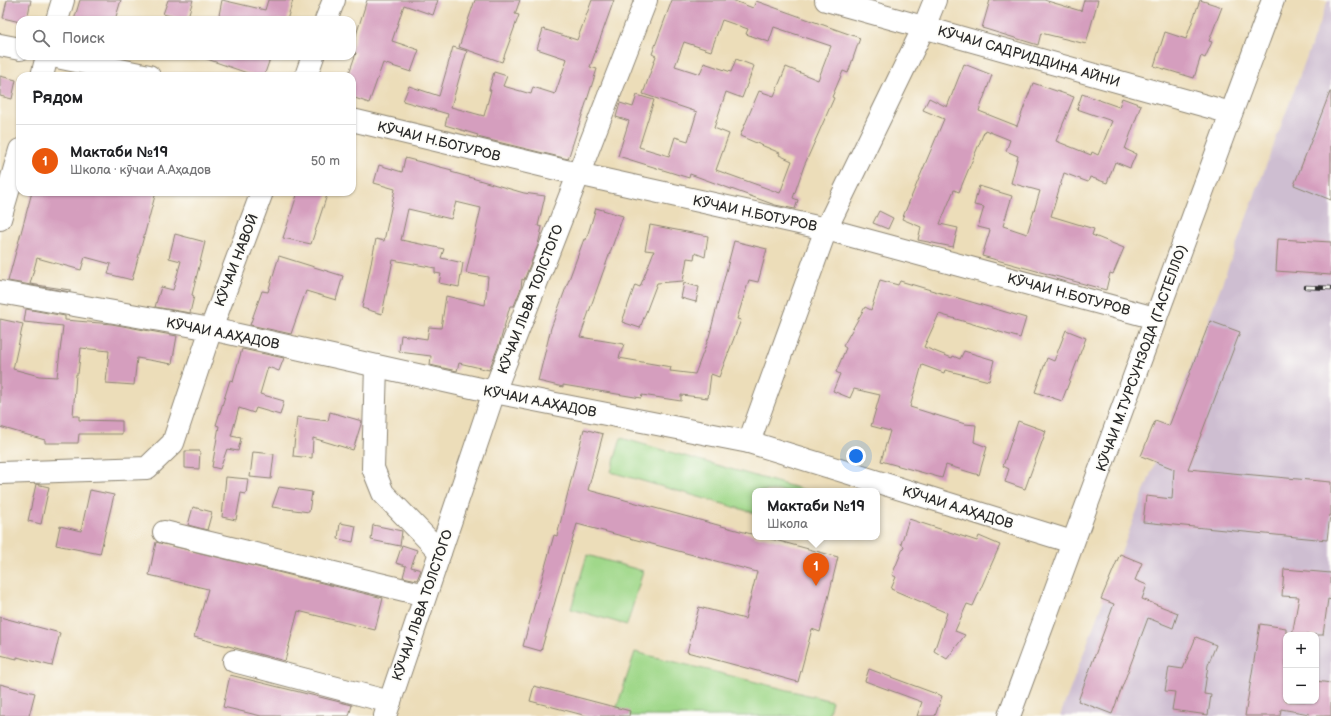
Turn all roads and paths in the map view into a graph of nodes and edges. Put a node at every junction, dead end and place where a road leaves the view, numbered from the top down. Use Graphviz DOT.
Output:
graph roads {
  1 [pos="63,0"];
  2 [pos="334,0"];
  3 [pos="646,0"];
  4 [pos="826,0"];
  5 [pos="935,0"];
  6 [pos="1273,0"];
  7 [pos="58,16"];
  8 [pos="328,16"];
  9 [pos="924,27"];
  10 [pos="0,45"];
  11 [pos="16,48"];
  12 [pos="47,60"];
  13 [pos="71,60"];
  14 [pos="312,60"];
  15 [pos="43,72"];
  16 [pos="130,72"];
  17 [pos="307,72"];
  18 [pos="1231,113"];
  19 [pos="356,121"];
  20 [pos="16,164"];
  21 [pos="578,174"];
  22 [pos="260,196"];
  23 [pos="0,219"];
  24 [pos="826,228"];
  25 [pos="0,292"];
  26 [pos="1155,318"];
  27 [pos="210,329"];
  28 [pos="376,366"];
  29 [pos="494,392"];
  30 [pos="749,442"];
  31 [pos="0,473"];
  32 [pos="164,532"];
  33 [pos="1072,542"];
  34 [pos="440,552"];
  35 [pos="425,595"];
  36 [pos="234,661"];
  37 [pos="387,709"];
  38 [pos="1009,716"];
  1 -- 7 [label="street"];
  2 -- 8 [label="street"];
  3 -- 21 [label="street, КӮЧАИ ЛЬВА ТОЛСТОГО"];
  4 -- 9 [label="street, КӮЧАИ САДРИДДИНА АЙНИ"];
  5 -- 9 [label="street"];
  6 -- 18 [label="street, КӮЧАИ М.ТУРСУНЗОДА (ГАСТЕЛЛО)"];
  9 -- 18 [label="street, КӮЧАИ САДРИДДИНА АЙНИ"];
  9 -- 24 [label="street"];
  10 -- 11 [label="street"];
  12 -- 15 [label="street"];
  13 -- 16 [label="street"];
  14 -- 17 [label="street"];
  18 -- 26 [label="street, КӮЧАИ М.ТУРСУНЗОДА (ГАСТЕЛЛО)"];
  19 -- 21 [label="street, КӮЧАИ Н.БОТУРОВ"];
  20 -- 23 [label="street"];
  21 -- 24 [label="street, КӮЧАИ Н.БОТУРОВ"];
  21 -- 29 [label="street, КӮЧАИ ЛЬВА ТОЛСТОГО"];
  22 -- 27 [label="street, КӮЧАИ НАВОӢ"];
  24 -- 26 [label="street, КӮЧАИ Н.БОТУРОВ"];
  24 -- 30 [label="street"];
  25 -- 27 [label="street, КӮЧАИ А.АҲАДОВ"];
  26 -- 33 [label="street, КӮЧАИ М.ТУРСУНЗОДА (ГАСТЕЛЛО)"];
  27 -- 28 [label="street, КӮЧАИ А.АҲАДОВ"];
  27 -- 31 [label="street, КӮЧАИ НАВОӢ"];
  28 -- 29 [label="street, КӮЧАИ А.АҲАДОВ"];
  28 -- 34 [label="street"];
  29 -- 30 [label="street, КӮЧАИ А.АҲАДОВ"];
  29 -- 34 [label="street, КӮЧАИ ЛЬВА ТОЛСТОГО"];
  30 -- 33 [label="street, КӮЧАИ А.АҲАДОВ"];
  32 -- 35 [label="street"];
  33 -- 38 [label="street, КӮЧАИ М.ТУРСУНЗОДА (ГАСТЕЛЛО)"];
  34 -- 35 [label="street, КӮЧАИ ЛЬВА ТОЛСТОГО"];
  35 -- 37 [label="street, КӮЧАИ ЛЬВА ТОЛСТОГО"];
  36 -- 37 [label="street"];
}
